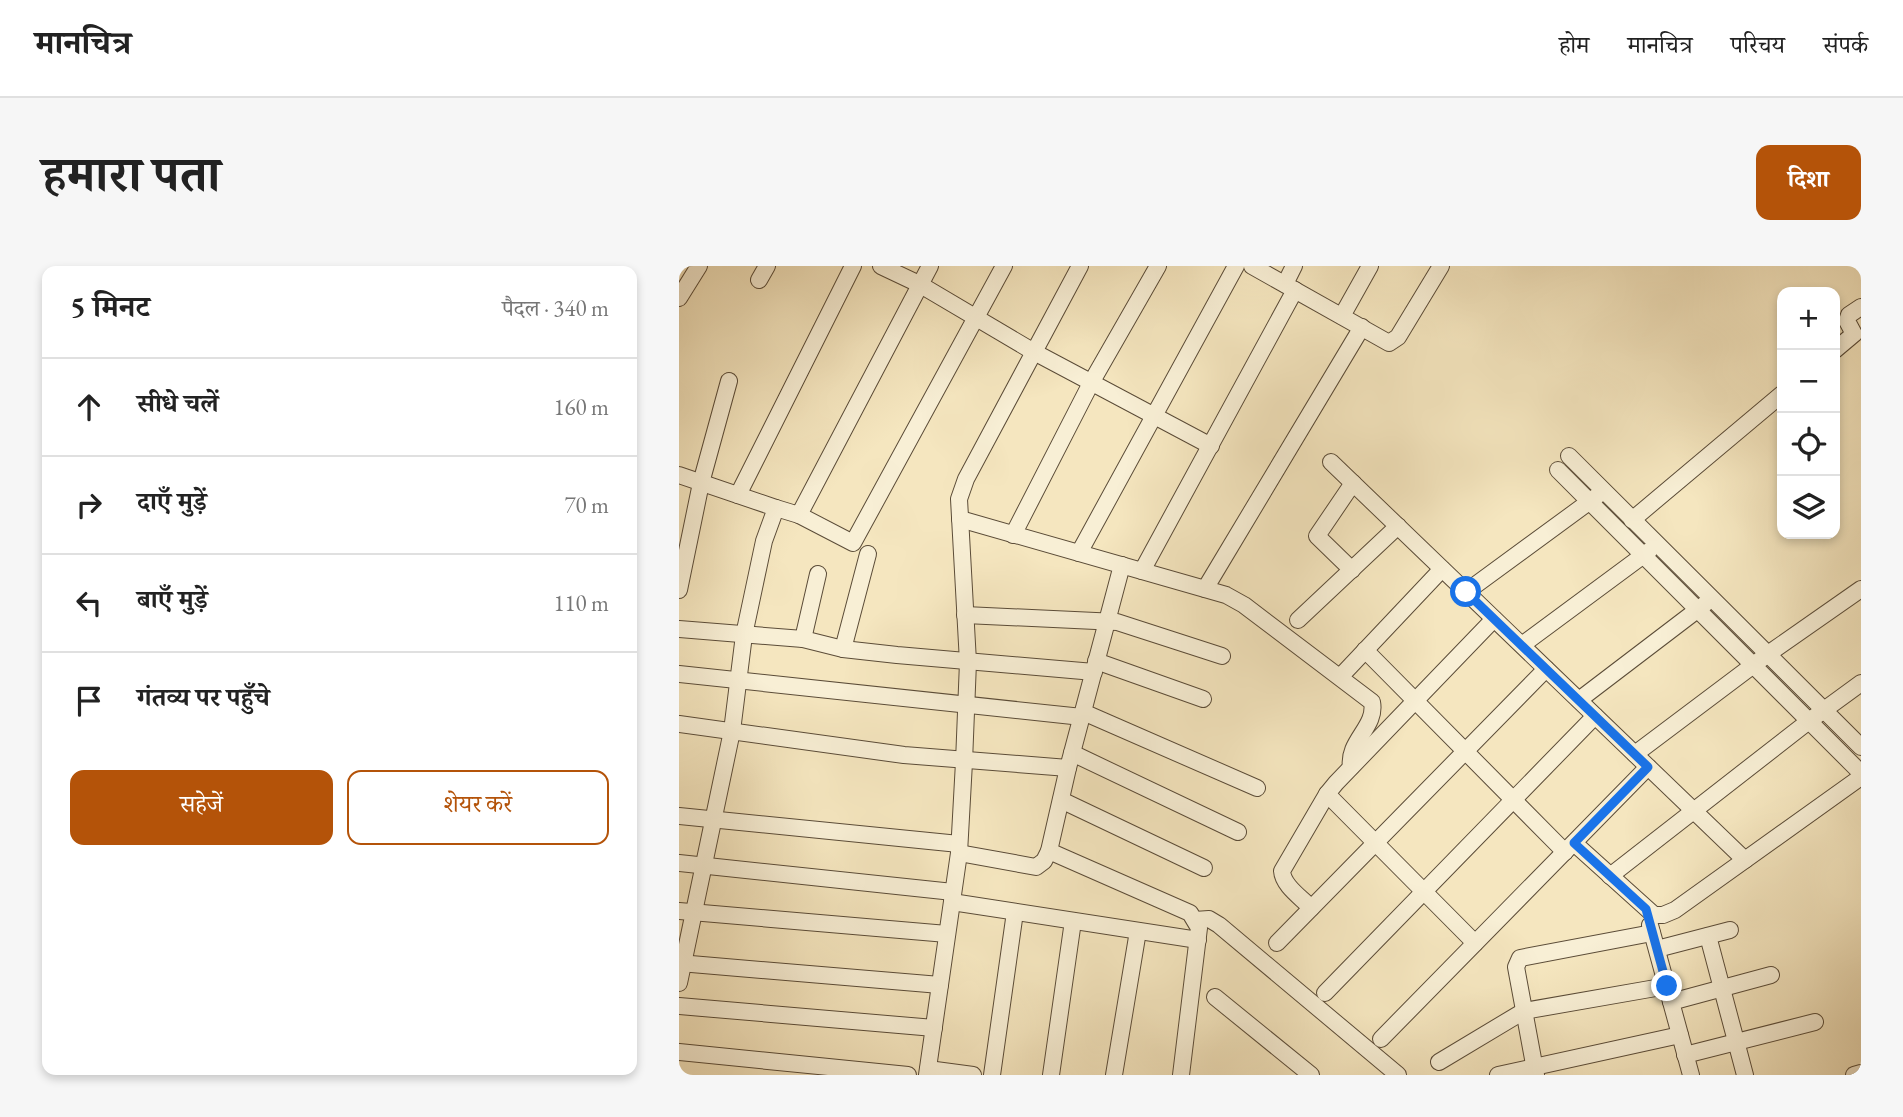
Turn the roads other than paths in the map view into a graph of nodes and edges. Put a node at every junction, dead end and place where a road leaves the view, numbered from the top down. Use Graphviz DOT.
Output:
graph roads {
  1 [pos="699,266"];
  2 [pos="853,266"];
  3 [pos="881,266"];
  4 [pos="930,266"];
  5 [pos="1004,266"];
  6 [pos="1080,266"];
  7 [pos="1158,266"];
  8 [pos="1236,266"];
  9 [pos="1252,266"];
  10 [pos="1294,266"];
  11 [pos="1370,266"];
  12 [pos="1441,266"];
  13 [pos="919,284"];
  14 [pos="1290,287"];
  15 [pos="679,298"];
  16 [pos="1861,307"];
  17 [pos="1342,316"];
  18 [pos="975,318"];
  19 [pos="1362,327"];
  20 [pos="1857,339"];
  21 [pos="1840,348"];
  22 [pos="1034,352"];
  23 [pos="729,381"];
  24 [pos="1091,383"];
  25 [pos="1777,398"];
  26 [pos="1153,416"];
  27 [pos="1211,446"];
  28 [pos="1569,456"];
  29 [pos="1331,462"];
  30 [pos="1558,470"];
  31 [pos="679,475"];
  32 [pos="701,483"];
  33 [pos="1353,483"];
  34 [pos="1604,491"];
  35 [pos="738,495"];
  36 [pos="1589,502"];
  37 [pos="776,508"];
  38 [pos="799,515"];
  39 [pos="960,519"];
  40 [pos="1632,520"];
  41 [pos="1398,526"];
  42 [pos="1013,535"];
  43 [pos="1658,544"];
  44 [pos="1079,553"];
  45 [pos="868,554"];
  46 [pos="1643,555"];
  47 [pos="1122,565"];
  48 [pos="1442,569"];
  49 [pos="1352,570"];
  50 [pos="1142,571"];
  51 [pos="818,574"];
  52 [pos="1205,589"];
  53 [pos="1861,589"];
  54 [pos="679,590"];
  55 [pos="1466,592"];
  56 [pos="1712,599"];
  57 [pos="1698,610"];
  58 [pos="965,615"];
  59 [pos="1494,619"];
  60 [pos="1107,621"];
  61 [pos="1298,621"];
  62 [pos="679,628"];
  63 [pos="744,635"];
  64 [pos="803,639"];
  65 [pos="1522,645"];
  66 [pos="843,649"];
  67 [pos="1365,650"];
  68 [pos="1768,654"];
  69 [pos="1222,656"];
  70 [pos="968,662"];
  71 [pos="1753,665"];
  72 [pos="1095,666"];
  73 [pos="1546,669"];
  74 [pos="679,674"];
  75 [pos="1341,677"];
  76 [pos="738,680"];
  77 [pos="1861,683"];
  78 [pos="1203,699"];
  79 [pos="1579,700"];
  80 [pos="1415,701"];
  81 [pos="967,705"];
  82 [pos="1823,709"];
  83 [pos="1083,714"];
  84 [pos="1595,716"];
  85 [pos="1809,721"];
  86 [pos="679,724"];
  87 [pos="732,731"];
  88 [pos="1861,747"];
  89 [pos="1465,751"];
  90 [pos="1635,754"];
  91 [pos="964,759"];
  92 [pos="1070,761"];
  93 [pos="1351,767"];
  94 [pos="1648,767"];
  95 [pos="1861,775"];
  96 [pos="1257,788"];
  97 [pos="1327,794"];
  98 [pos="1061,800"];
  99 [pos="1513,800"];
  100 [pos="1693,810"];
  101 [pos="679,816"];
  102 [pos="713,820"];
  103 [pos="1238,832"];
  104 [pos="1376,842"];
  105 [pos="1570,847"];
  106 [pos="959,849"];
  107 [pos="1049,851"];
  108 [pos="1745,860"];
  109 [pos="679,863"];
  110 [pos="703,866"];
  111 [pos="1204,868"];
  112 [pos="1610,876"];
  113 [pos="1424,891"];
  114 [pos="953,897"];
  115 [pos="1311,908"];
  116 [pos="1646,909"];
  117 [pos="687,912"];
  118 [pos="1015,912"];
  119 [pos="1195,920"];
  120 [pos="1073,921"];
  121 [pos="1730,930"];
  122 [pos="1138,931"];
  123 [pos="1652,933"];
  124 [pos="947,934"];
  125 [pos="1707,936"];
  126 [pos="1198,940"];
  127 [pos="1277,943"];
  128 [pos="1475,943"];
  129 [pos="1657,949"];
  130 [pos="680,963"];
  131 [pos="1771,975"];
  132 [pos="679,983"];
  133 [pos="940,985"];
  134 [pos="1722,989"];
  135 [pos="1325,993"];
  136 [pos="1669,994"];
  137 [pos="1215,997"];
  138 [pos="679,1006"];
  139 [pos="1524,1011"];
  140 [pos="1815,1022"];
  141 [pos="934,1028"];
  142 [pos="1680,1035"];
  143 [pos="1381,1039"];
  144 [pos="1736,1042"];
  145 [pos="679,1052"];
  146 [pos="1685,1055"];
  147 [pos="1439,1062"];
  148 [pos="1536,1071"];
  149 [pos="928,1072"];
  150 [pos="1861,1073"];
  151 [pos="908,1075"];
  152 [pos="973,1075"];
  153 [pos="992,1075"];
  154 [pos="1051,1075"];
  155 [pos="1114,1075"];
  156 [pos="1181,1075"];
  157 [pos="1311,1075"];
  158 [pos="1398,1075"];
  159 [pos="1498,1075"];
  160 [pos="1691,1075"];
  161 [pos="1745,1075"];
  162 [pos="1854,1075"];
  1 -- 15 [label="street"];
  2 -- 35 [label="street"];
  3 -- 13 [label="street"];
  4 -- 13 [label="street"];
  5 -- 18 [label="street"];
  6 -- 22 [label="street"];
  7 -- 24 [label="street"];
  8 -- 26 [label="street"];
  9 -- 14 [label="street"];
  10 -- 14 [label="street"];
  11 -- 17 [label="street"];
  12 -- 19 [label="street"];
  13 -- 18 [label="street"];
  13 -- 38 [label="street"];
  14 -- 17 [label="street"];
  14 -- 27 [label="street"];
  16 -- 20 [label="street"];
  17 -- 19 [label="street"];
  18 -- 22 [label="street"];
  18 -- 38 [label="street"];
  19 -- 52 [label="street"];
  20 -- 21 [label="street"];
  22 -- 24 [label="street"];
  22 -- 39 [label="street"];
  23 -- 32 [label="street"];
  24 -- 26 [label="street"];
  24 -- 42 [label="street"];
  25 -- 40 [label="street"];
  26 -- 27 [label="street"];
  26 -- 44 [label="street"];
  27 -- 50 [label="street"];
  28 -- 34 [label="street"];
  29 -- 33 [label="street"];
  30 -- 36 [label="street"];
  31 -- 32 [label="street"];
  32 -- 35 [label="street"];
  32 -- 54 [label="street"];
  33 -- 41 [label="street"];
  33 -- 49 [label="street"];
  34 -- 36 [label="street"];
  34 -- 40 [label="street"];
  35 -- 37 [label="street"];
  36 -- 46 [label="street"];
  36 -- 55 [label="street"];
  37 -- 38 [label="street"];
  37 -- 63 [label="street"];
  39 -- 42 [label="street"];
  39 -- 58 [label="street"];
  40 -- 43 [label="street"];
  41 -- 48 [label="street"];
  41 -- 49 [label="street"];
  42 -- 44 [label="street"];
  43 -- 46 [label="street"];
  43 -- 56 [label="street"];
  44 -- 47 [label="street"];
  45 -- 66 [label="street"];
  46 -- 57 [label="street"];
  46 -- 65 [label="street"];
  47 -- 50 [label="street"];
  47 -- 60 [label="street"];
  48 -- 55 [label="street"];
  48 -- 67 [label="street"];
  49 -- 61 [label="street"];
  50 -- 52 [label="street"];
  51 -- 64 [label="street"];
  52 -- 75 [label="street"];
  53 -- 68 [label="street"];
  55 -- 59 [label="street"];
  56 -- 57 [label="street"];
  56 -- 68 [label="street"];
  57 -- 71 [label="street"];
  57 -- 79 [label="street"];
  58 -- 60 [label="street"];
  58 -- 70 [label="street"];
  59 -- 65 [label="street"];
  59 -- 80 [label="street"];
  60 -- 69 [label="street"];
  60 -- 72 [label="street"];
  62 -- 63 [label="street"];
  63 -- 64 [label="street"];
  63 -- 76 [label="street"];
  64 -- 66 [label="street"];
  65 -- 73 [label="street"];
  66 -- 70 [label="street"];
  67 -- 75 [label="street"];
  67 -- 80 [label="street"];
  68 -- 71 [label="street"];
  68 -- 82 [label="street"];
  70 -- 72 [label="street"];
  70 -- 81 [label="street"];
  71 -- 85 [label="street"];
  71 -- 90 [label="street"];
  72 -- 78 [label="street"];
  72 -- 83 [label="street"];
  73 -- 79 [label="street"];
  73 -- 89 [label="street"];
  74 -- 76 [label="street"];
  75 -- 93 [label="street"];
  76 -- 81 [label="street"];
  76 -- 87 [label="street"];
  77 -- 82 [label="street"];
  79 -- 84 [label="street"];
  80 -- 89 [label="street"];
  80 -- 93 [label="street"];
  81 -- 83 [label="street"];
  81 -- 91 [label="street"];
  82 -- 85 [label="street"];
  82 -- 88 [label="street"];
  83 -- 92 [label="street"];
  83 -- 96 [label="street"];
  84 -- 90 [label="street"];
  84 -- 99 [label="street"];
  85 -- 95 [label="street"];
  85 -- 100 [label="street"];
  86 -- 87 [label="street"];
  87 -- 91 [label="street"];
  87 -- 102 [label="street"];
  89 -- 99 [label="street"];
  89 -- 104 [label="street"];
  90 -- 94 [label="street"];
  91 -- 92 [label="street"];
  91 -- 106 [label="street"];
  92 -- 98 [label="street"];
  92 -- 103 [label="street"];
  93 -- 97 [label="street"];
  94 -- 100 [label="street"];
  94 -- 105 [label="street"];
  95 -- 108 [label="street"];
  97 -- 104 [label="street"];
  97 -- 115 [label="street"];
  98 -- 107 [label="street"];
  98 -- 111 [label="street"];
  99 -- 105 [label="street"];
  99 -- 113 [label="street"];
  100 -- 108 [label="street"];
  100 -- 112 [label="street"];
  101 -- 102 [label="street"];
  102 -- 106 [label="street"];
  102 -- 110 [label="street"];
  104 -- 113 [label="street"];
  104 -- 115 [label="street"];
  105 -- 112 [label="street"];
  105 -- 128 [label="street"];
  106 -- 107 [label="street"];
  106 -- 114 [label="street"];
  107 -- 119 [label="street"];
  108 -- 116 [label="street"];
  109 -- 110 [label="street"];
  110 -- 114 [label="street"];
  110 -- 117 [label="street"];
  112 -- 116 [label="street"];
  113 -- 128 [label="street"];
  113 -- 135 [label="street"];
  114 -- 118 [label="street"];
  114 -- 124 [label="street"];
  115 -- 127 [label="street"];
  116 -- 123 [label="street"];
  117 -- 124 [label="street"];
  117 -- 130 [label="street"];
  118 -- 120 [label="street"];
  118 -- 153 [label="street"];
  119 -- 126 [label="street"];
  119 -- 158 [label="street"];
  120 -- 122 [label="street"];
  120 -- 154 [label="street"];
  121 -- 125 [label="street"];
  122 -- 126 [label="street"];
  122 -- 155 [label="street"];
  123 -- 129 [label="street"];
  123 -- 139 [label="street"];
  124 -- 133 [label="street"];
  125 -- 129 [label="street"];
  125 -- 134 [label="street"];
  126 -- 156 [label="street"];
  128 -- 143 [label="street"];
  129 -- 136 [label="street"];
  130 -- 132 [label="street"];
  130 -- 133 [label="street"];
  131 -- 134 [label="street"];
  133 -- 141 [label="street"];
  134 -- 136 [label="street"];
  134 -- 144 [label="street"];
  136 -- 139 [label="street"];
  136 -- 142 [label="street"];
  137 -- 157 [label="street"];
  138 -- 141 [label="street"];
  139 -- 147 [label="street"];
  139 -- 148 [label="street"];
  140 -- 144 [label="street"];
  141 -- 149 [label="street"];
  142 -- 146 [label="street"];
  142 -- 148 [label="street"];
  144 -- 146 [label="street"];
  144 -- 161 [label="street"];
  145 -- 151 [label="street"];
  146 -- 160 [label="street"];
  148 -- 159 [label="street"];
  149 -- 152 [label="street"];
  150 -- 162 [label="street"];
}
